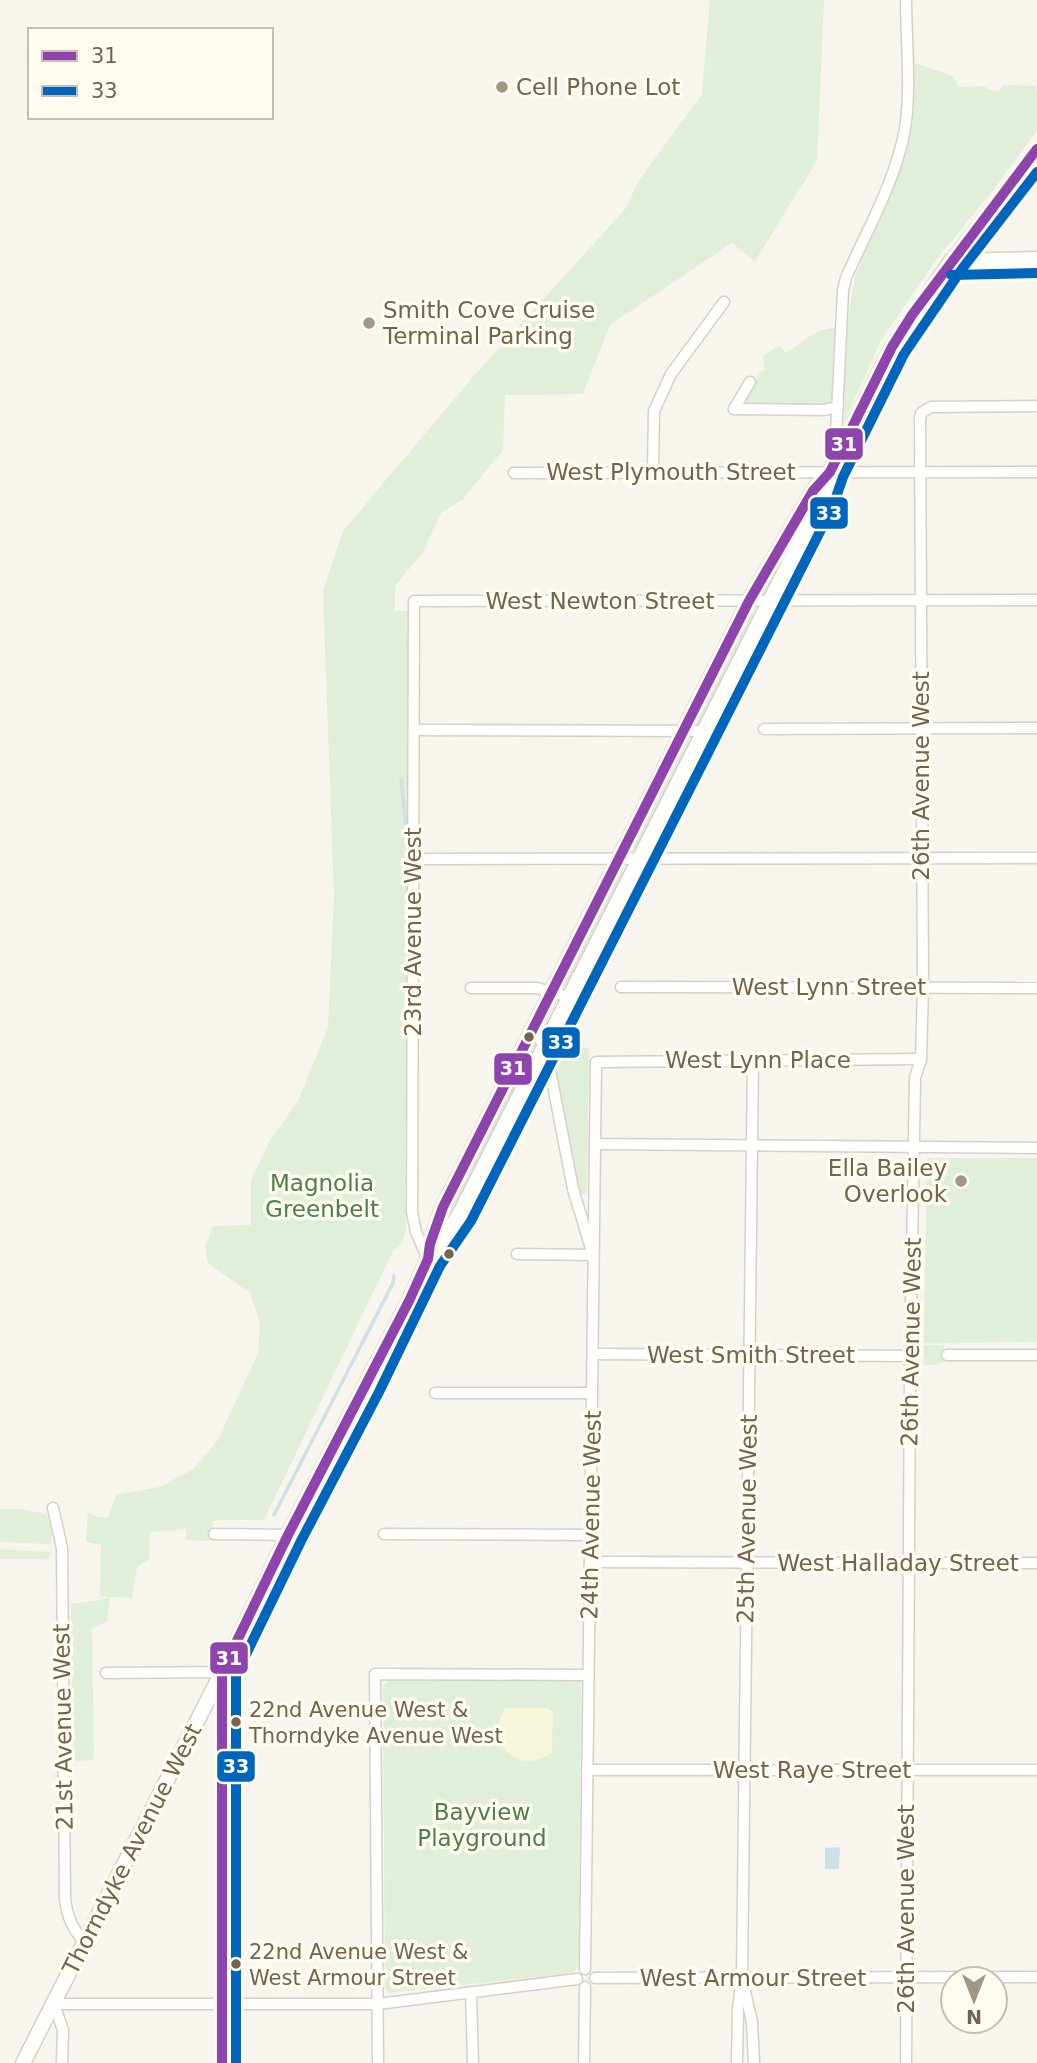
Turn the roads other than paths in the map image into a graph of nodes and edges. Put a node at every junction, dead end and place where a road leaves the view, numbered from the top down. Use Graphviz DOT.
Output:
graph roads {
  1 [pos="906,0"];
  2 [pos="1037,149"];
  3 [pos="1037,259"];
  4 [pos="951,261"];
  5 [pos="724,302"];
  6 [pos="750,382"];
  7 [pos="838,407"];
  8 [pos="1037,407"];
  9 [pos="653,472"];
  10 [pos="830,472"];
  11 [pos="920,472"];
  12 [pos="1037,472"];
  13 [pos="514,473"];
  14 [pos="921,600"];
  15 [pos="1037,600"];
  16 [pos="414,601"];
  17 [pos="749,601"];
  18 [pos="769,601"];
  19 [pos="921,728"];
  20 [pos="1037,728"];
  21 [pos="764,729"];
  22 [pos="414,730"];
  23 [pos="683,731"];
  24 [pos="704,731"];
  25 [pos="618,858"];
  26 [pos="640,858"];
  27 [pos="922,858"];
  28 [pos="1037,858"];
  29 [pos="414,859"];
  30 [pos="621,987"];
  31 [pos="923,987"];
  32 [pos="471,988"];
  33 [pos="1037,988"];
  34 [pos="551,992"];
  35 [pos="569,997"];
  36 [pos="531,1032"];
  37 [pos="545,1044"];
  38 [pos="921,1059"];
  39 [pos="753,1060"];
  40 [pos="596,1062"];
  41 [pos="595,1144"];
  42 [pos="752,1147"];
  43 [pos="915,1148"];
  44 [pos="1037,1148"];
  45 [pos="517,1254"];
  46 [pos="593,1255"];
  47 [pos="428,1259"];
  48 [pos="593,1354"];
  49 [pos="947,1355"];
  50 [pos="1037,1355"];
  51 [pos="749,1356"];
  52 [pos="910,1356"];
  53 [pos="592,1393"];
  54 [pos="435,1394"];
  55 [pos="54,1508"];
  56 [pos="214,1534"];
  57 [pos="384,1534"];
  58 [pos="288,1535"];
  59 [pos="590,1535"];
  60 [pos="590,1562"];
  61 [pos="747,1563"];
  62 [pos="908,1563"];
  63 [pos="1037,1563"];
  64 [pos="222,1672"];
  65 [pos="106,1673"];
  66 [pos="588,1675"];
  67 [pos="907,1769"];
  68 [pos="587,1770"];
  69 [pos="746,1770"];
  70 [pos="1037,1770"];
  71 [pos="85,1942"];
  72 [pos="585,1969"];
  73 [pos="1037,1977"];
  74 [pos="595,1978"];
  75 [pos="742,1978"];
  76 [pos="906,1978"];
  77 [pos="581,1983"];
  78 [pos="471,1992"];
  79 [pos="222,2003"];
  80 [pos="54,2004"];
  81 [pos="377,2004"];
  82 [pos="23,2063"];
  83 [pos="62,2063"];
  84 [pos="222,2063"];
  85 [pos="378,2063"];
  86 [pos="473,2063"];
  87 [pos="584,2063"];
  88 [pos="737,2063"];
  89 [pos="754,2063"];
  90 [pos="906,2063"];
  1 -- 7 [label="street"];
  2 -- 4 [label="street, Thorndyke Avenue West"];
  3 -- 4 [label="main road"];
  4 -- 10 [label="main road, Thorndyke Avenue West"];
  5 -- 9 [label="street"];
  6 -- 7 [label="street"];
  7 -- 10 [label="street"];
  8 -- 11 [label="street, 26th Avenue West"];
  9 -- 10 [label="street, West Plymouth Street"];
  9 -- 13 [label="street, West Plymouth Street"];
  10 -- 11 [label="street, West Plymouth Street"];
  10 -- 17 [label="main road, Thorndyke Avenue West"];
  10 -- 18 [label="main road, Thorndyke Avenue West"];
  11 -- 12 [label="street, West Plymouth Street"];
  11 -- 14 [label="street, 26th Avenue West"];
  14 -- 15 [label="street, West Newton Street"];
  14 -- 18 [label="street, West Newton Street"];
  14 -- 19 [label="street, 26th Avenue West"];
  16 -- 17 [label="street, West Newton Street"];
  16 -- 22 [label="street, 23rd Avenue West"];
  17 -- 18 [label="street, West Newton Street"];
  17 -- 23 [label="main road, Thorndyke Avenue West"];
  18 -- 24 [label="main road, Thorndyke Avenue West"];
  19 -- 20 [label="street"];
  19 -- 21 [label="street"];
  19 -- 27 [label="street, 26th Avenue West"];
  22 -- 23 [label="street"];
  22 -- 29 [label="street, 23rd Avenue West"];
  23 -- 24 [label="street"];
  23 -- 25 [label="main road, Thorndyke Avenue West"];
  24 -- 26 [label="main road, Thorndyke Avenue West"];
  25 -- 26 [label="street"];
  25 -- 29 [label="street"];
  25 -- 34 [label="main road, Thorndyke Avenue West"];
  26 -- 27 [label="street"];
  26 -- 35 [label="main road, Thorndyke Avenue West"];
  27 -- 28 [label="street"];
  27 -- 31 [label="street, 26th Avenue West"];
  29 -- 47 [label="street, 23rd Avenue West"];
  30 -- 31 [label="street, West Lynn Street"];
  31 -- 33 [label="street, West Lynn Street"];
  31 -- 38 [label="street, 26th Avenue West"];
  32 -- 34 [label="street"];
  34 -- 35 [label="street"];
  34 -- 36 [label="main road, Thorndyke Avenue West"];
  35 -- 37 [label="main road, Thorndyke Avenue West"];
  36 -- 37 [label="street"];
  36 -- 47 [label="main road, Thorndyke Avenue West"];
  37 -- 46 [label="street"];
  37 -- 47 [label="main road, Thorndyke Avenue West"];
  38 -- 39 [label="street, West Lynn Place"];
  38 -- 43 [label="street, 26th Avenue West"];
  39 -- 40 [label="street, West Lynn Place"];
  39 -- 42 [label="street, 25th Avenue West"];
  40 -- 41 [label="street, 24th Avenue West"];
  41 -- 42 [label="street"];
  41 -- 46 [label="street, 24th Avenue West"];
  42 -- 43 [label="street"];
  42 -- 51 [label="street, 25th Avenue West"];
  43 -- 44 [label="street"];
  43 -- 52 [label="street, 26th Avenue West"];
  45 -- 46 [label="street"];
  46 -- 48 [label="street, 24th Avenue West"];
  47 -- 58 [label="main road, Thorndyke Avenue West"];
  48 -- 51 [label="street, West Smith Street"];
  48 -- 53 [label="street, 24th Avenue West"];
  49 -- 50 [label="street"];
  51 -- 52 [label="street, West Smith Street"];
  51 -- 61 [label="street, 25th Avenue West"];
  52 -- 62 [label="street, 26th Avenue West"];
  53 -- 54 [label="street"];
  53 -- 59 [label="street, 24th Avenue West"];
  55 -- 71 [label="street, 21st Avenue West"];
  56 -- 58 [label="street"];
  57 -- 59 [label="street"];
  58 -- 64 [label="main road, Thorndyke Avenue West"];
  59 -- 60 [label="street, 24th Avenue West"];
  60 -- 61 [label="street, West Halladay Street"];
  60 -- 66 [label="street, 24th Avenue West"];
  61 -- 62 [label="street, West Halladay Street"];
  61 -- 69 [label="street, 25th Avenue West"];
  62 -- 63 [label="street, West Halladay Street"];
  62 -- 67 [label="street, 26th Avenue West"];
  64 -- 65 [label="street"];
  64 -- 71 [label="main road, Thorndyke Avenue West"];
  64 -- 79 [label="street"];
  66 -- 68 [label="street, 24th Avenue West"];
  66 -- 81 [label="street"];
  67 -- 69 [label="street, West Raye Street"];
  67 -- 70 [label="street, West Raye Street"];
  67 -- 76 [label="street, 26th Avenue West"];
  68 -- 69 [label="street, West Raye Street"];
  68 -- 72 [label="street, 24th Avenue West"];
  69 -- 75 [label="street, 25th Avenue West"];
  71 -- 80 [label="main road, Thorndyke Avenue West"];
  72 -- 74 [label="street"];
  72 -- 77 [label="street"];
  73 -- 76 [label="street, West Armour Street"];
  74 -- 75 [label="street, West Armour Street"];
  74 -- 77 [label="street"];
  75 -- 76 [label="street, West Armour Street"];
  75 -- 88 [label="street, 25th Avenue West"];
  75 -- 89 [label="street, 25th Avenue West"];
  76 -- 90 [label="street, 26th Avenue West"];
  77 -- 78 [label="street"];
  77 -- 87 [label="street"];
  78 -- 81 [label="street"];
  78 -- 86 [label="street"];
  79 -- 80 [label="street"];
  79 -- 81 [label="street"];
  79 -- 84 [label="street"];
  80 -- 82 [label="main road, Thorndyke Avenue West"];
  80 -- 83 [label="street"];
  81 -- 85 [label="street"];
}
